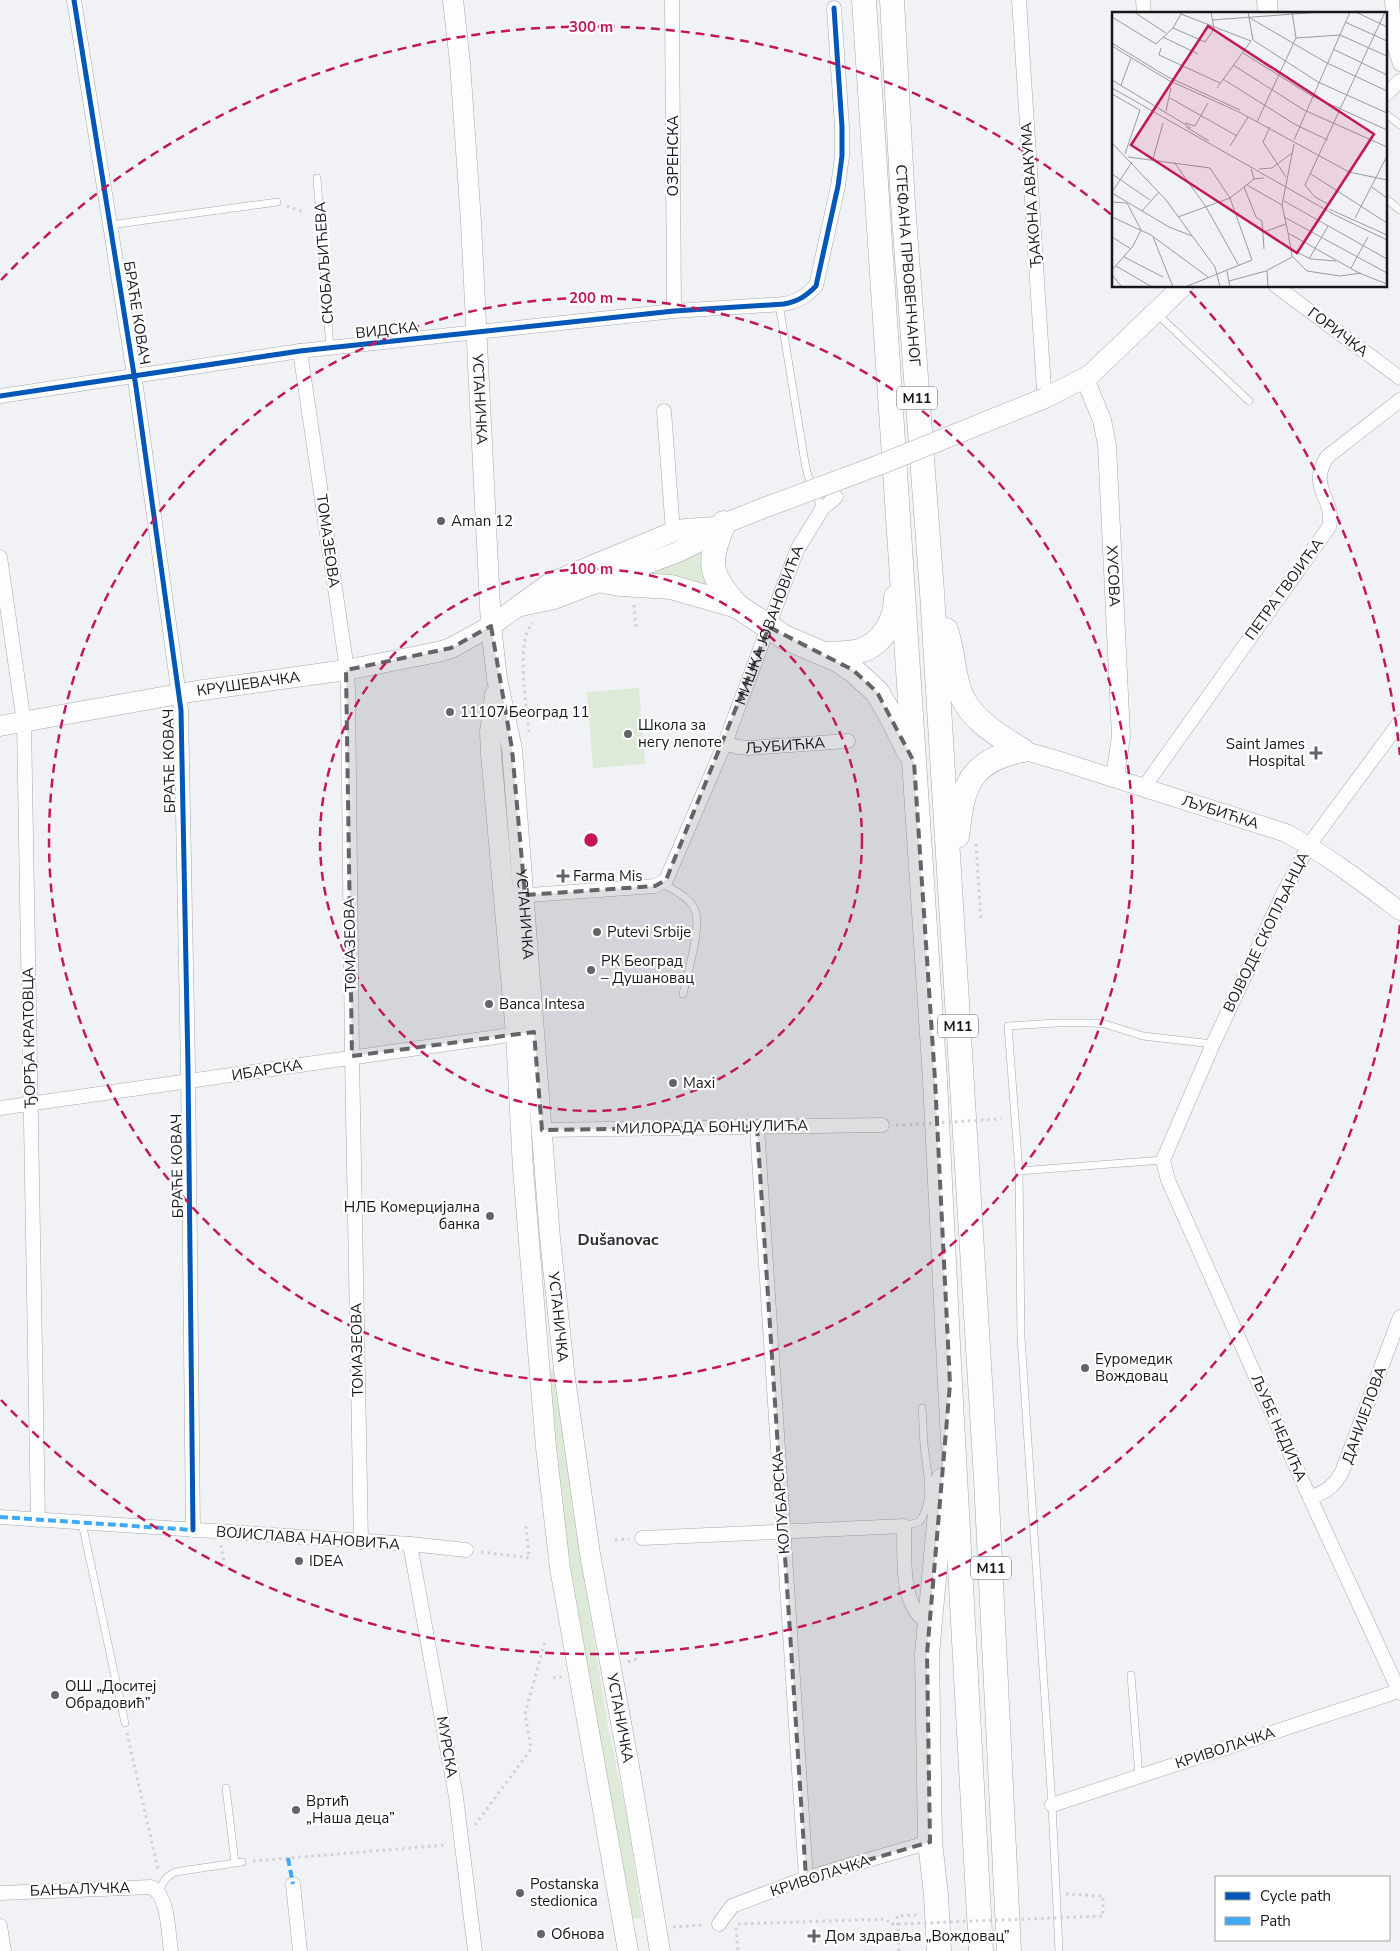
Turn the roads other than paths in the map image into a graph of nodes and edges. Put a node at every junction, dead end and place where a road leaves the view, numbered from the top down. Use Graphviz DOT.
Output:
graph roads {
  1 [pos="74,0"];
  2 [pos="453,0"];
  3 [pos="672,0"];
  4 [pos="864,0"];
  5 [pos="892,0"];
  6 [pos="1019,0"];
  7 [pos="1392,0"];
  8 [pos="834,8"];
  9 [pos="1400,64"];
  10 [pos="1400,81"];
  11 [pos="1388,92"];
  12 [pos="1388,116"];
  13 [pos="1400,125"];
  14 [pos="317,178"];
  15 [pos="1388,201"];
  16 [pos="277,202"];
  17 [pos="1400,210"];
  18 [pos="110,224"];
  19 [pos="1279,288"];
  20 [pos="1174,290"];
  21 [pos="779,304"];
  22 [pos="674,311"];
  23 [pos="1156,313"];
  24 [pos="476,334"];
  25 [pos="330,348"];
  26 [pos="300,351"];
  27 [pos="134,376"];
  28 [pos="1400,378"];
  29 [pos="1085,379"];
  30 [pos="1045,394"];
  31 [pos="0,396"];
  32 [pos="1400,400"];
  33 [pos="1249,402"];
  34 [pos="664,411"];
  35 [pos="836,497"];
  36 [pos="822,509"];
  37 [pos="720,525"];
  38 [pos="673,532"];
  39 [pos="900,543"];
  40 [pos="0,557"];
  41 [pos="603,581"];
  42 [pos="932,592"];
  43 [pos="519,606"];
  44 [pos="737,606"];
  45 [pos="492,626"];
  46 [pos="769,627"];
  47 [pos="824,654"];
  48 [pos="346,670"];
  49 [pos="498,679"];
  50 [pos="180,694"];
  51 [pos="1400,722"];
  52 [pos="24,723"];
  53 [pos="0,726"];
  54 [pos="848,741"];
  55 [pos="725,742"];
  56 [pos="1022,750"];
  57 [pos="914,762"];
  58 [pos="1115,778"];
  59 [pos="1144,787"];
  60 [pos="1309,845"];
  61 [pos="949,866"];
  62 [pos="662,884"];
  63 [pos="525,895"];
  64 [pos="505,897"];
  65 [pos="1400,911"];
  66 [pos="683,994"];
  67 [pos="525,1033"];
  68 [pos="1213,1044"];
  69 [pos="352,1056"];
  70 [pos="188,1082"];
  71 [pos="30,1103"];
  72 [pos="0,1108"];
  73 [pos="882,1125"];
  74 [pos="757,1127"];
  75 [pos="542,1130"];
  76 [pos="1164,1160"];
  77 [pos="1019,1171"];
  78 [pos="1400,1317"];
  79 [pos="950,1384"];
  80 [pos="922,1408"];
  81 [pos="1310,1498"];
  82 [pos="0,1517"];
  83 [pos="38,1520"];
  84 [pos="82,1523"];
  85 [pos="904,1526"];
  86 [pos="193,1530"];
  87 [pos="783,1533"];
  88 [pos="642,1538"];
  89 [pos="361,1542"];
  90 [pos="410,1544"];
  91 [pos="466,1550"];
  92 [pos="929,1623"];
  93 [pos="1131,1675"];
  94 [pos="1400,1692"];
  95 [pos="125,1723"];
  96 [pos="1139,1777"];
  97 [pos="226,1788"];
  98 [pos="1052,1805"];
  99 [pos="930,1842"];
  100 [pos="806,1878"];
  101 [pos="293,1884"];
  102 [pos="160,1888"];
  103 [pos="0,1893"];
  104 [pos="720,1924"];
  105 [pos="0,1926"];
  106 [pos="4,1951"];
  107 [pos="171,1951"];
  108 [pos="300,1951"];
  109 [pos="475,1951"];
  110 [pos="628,1951"];
  111 [pos="660,1951"];
  112 [pos="939,1951"];
  113 [pos="981,1951"];
  114 [pos="1009,1951"];
  115 [pos="1059,1951"];
  1 -- 18 [label="street, БРАЋЕ КОВАЧ"];
  2 -- 24 [label="main road, УСТАНИЧКА"];
  3 -- 22 [label="street, ОЗРЕНСКА"];
  4 -- 39 [label="highway, СТЕФАНА ПРВОВЕНЧАНОГ / M11"];
  5 -- 42 [label="highway, СТЕФАНА ПРВОВЕНЧАНОГ / M11"];
  6 -- 30 [label="street, ЂАКОНА АВАКУМА"];
  7 -- 9 [label="street"];
  8 -- 21 [label="street, ВИДСКА"];
  10 -- 11 [label="street"];
  12 -- 13 [label="lane"];
  14 -- 25 [label="lane, СКОБАЉИЋЕВА"];
  15 -- 17 [label="lane"];
  16 -- 18 [label="lane"];
  18 -- 27 [label="street, БРАЋЕ КОВАЧ"];
  19 -- 28 [label="street, ГОРИЧКА"];
  20 -- 23 [label="main road"];
  21 -- 22 [label="street, ВИДСКА"];
  21 -- 36 [label="lane"];
  22 -- 24 [label="street, ВИДСКА"];
  23 -- 29 [label="main road"];
  23 -- 33 [label="lane"];
  24 -- 25 [label="street, ВИДСКА"];
  24 -- 45 [label="main road, УСТАНИЧКА"];
  25 -- 26 [label="street, ВИДСКА"];
  26 -- 27 [label="street, ВИДСКА"];
  26 -- 48 [label="street, ТОМАЗЕОВА"];
  27 -- 31 [label="street, ВИДСКА"];
  27 -- 50 [label="street, БРАЋЕ КОВАЧ"];
  29 -- 30 [label="main road"];
  29 -- 58 [label="street, ХУСОВА"];
  30 -- 37 [label="main road, bridge"];
  32 -- 59 [label="street, ПЕТРА ГВОЈИЋА"];
  34 -- 38 [label="street"];
  35 -- 36 [label="street, МИШКА ЈОВАНОВИЋА"];
  36 -- 46 [label="street, МИШКА ЈОВАНОВИЋА"];
  37 -- 38 [label="main road, КРУШЕВАЧКА"];
  37 -- 41 [label="main road"];
  37 -- 44 [label="highway"];
  38 -- 43 [label="main road, КРУШЕВАЧКА"];
  39 -- 47 [label="highway"];
  39 -- 57 [label="highway, M11"];
  40 -- 52 [label="street, ЂОРЂА КРАТОВЦА"];
  41 -- 43 [label="main road"];
  41 -- 44 [label="highway"];
  42 -- 56 [label="highway"];
  42 -- 61 [label="highway, M11"];
  43 -- 45 [label="main road, КРУШЕВАЧКА"];
  44 -- 46 [label="highway"];
  45 -- 48 [label="main road, КРУШЕВАЧКА"];
  45 -- 49 [label="main road, УСТАНИЧКА"];
  46 -- 47 [label="highway"];
  46 -- 55 [label="street, МИШКА ЈОВАНОВИЋА"];
  47 -- 57 [label="highway"];
  48 -- 50 [label="main road, КРУШЕВАЧКА"];
  48 -- 69 [label="street, ТОМАЗЕОВА"];
  49 -- 63 [label="main road, УСТАНИЧКА"];
  49 -- 64 [label="main road, УСТАНИЧКА"];
  50 -- 52 [label="main road, КРУШЕВАЧКА"];
  50 -- 70 [label="street, БРАЋЕ КОВАЧ"];
  51 -- 60 [label="street, ВОЈВОДЕ СКОПЉАНЦА"];
  52 -- 53 [label="main road, КРУШЕВАЧКА"];
  52 -- 71 [label="street, ЂОРЂА КРАТОВЦА"];
  54 -- 55 [label="street, ЉУБИЋКА"];
  55 -- 62 [label="street, МИШКА ЈОВАНОВИЋА"];
  56 -- 58 [label="street, ЉУБИЋКА"];
  56 -- 61 [label="highway"];
  57 -- 79 [label="highway, M11"];
  58 -- 59 [label="street, ЉУБИЋКА"];
  59 -- 60 [label="street, ЉУБИЋКА"];
  60 -- 65 [label="street, ЉУБИЋКА"];
  60 -- 68 [label="street, ВОЈВОДЕ СКОПЉАНЦА"];
  61 -- 114 [label="highway, M11"];
  62 -- 63 [label="street"];
  62 -- 66 [label="lane"];
  63 -- 64 [label="street"];
  63 -- 67 [label="main road, УСТАНИЧКА"];
  64 -- 67 [label="main road, УСТАНИЧКА"];
  67 -- 69 [label="street, ИБАРСКА"];
  67 -- 75 [label="main road, УСТАНИЧКА"];
  67 -- 110 [label="main road, УСТАНИЧКА"];
  68 -- 76 [label="street, ВОЈВОДЕ СКОПЉАНЦА"];
  68 -- 77 [label="lane"];
  69 -- 70 [label="street, ИБАРСКА"];
  69 -- 89 [label="street, ТОМАЗЕОВА"];
  70 -- 71 [label="street, ИБАРСКА"];
  70 -- 86 [label="street, БРАЋЕ КОВАЧ"];
  71 -- 72 [label="street, ИБАРСКА"];
  71 -- 83 [label="street, ЂОРЂА КРАТОВЦА"];
  73 -- 74 [label="street, МИЛОРАДА БОНЏУЛИЋА"];
  74 -- 75 [label="street, МИЛОРАДА БОНЏУЛИЋА"];
  74 -- 87 [label="street, КОЛУБАРСКА"];
  75 -- 111 [label="main road, УСТАНИЧКА"];
  76 -- 77 [label="lane"];
  76 -- 81 [label="street, ЉУБЕ НЕДИЋА"];
  77 -- 98 [label="lane"];
  78 -- 81 [label="street, ДАНИЈЕЛОВА"];
  79 -- 92 [label="highway"];
  79 -- 113 [label="highway, M11"];
  80 -- 85 [label="lane"];
  81 -- 94 [label="street, ЉУБЕ НЕДИЋА"];
  82 -- 83 [label="street, ВОЈИСЛАВА НАНОВИЋА"];
  83 -- 84 [label="street, ВОЈИСЛАВА НАНОВИЋА"];
  84 -- 86 [label="street, ВОЈИСЛАВА НАНОВИЋА"];
  84 -- 95 [label="lane"];
  85 -- 87 [label="street"];
  85 -- 92 [label="street"];
  86 -- 89 [label="street, ВОЈИСЛАВА НАНОВИЋА"];
  87 -- 88 [label="street"];
  87 -- 100 [label="street, КОЛУБАРСКА"];
  89 -- 90 [label="street, ВОЈИСЛАВА НАНОВИЋА"];
  90 -- 91 [label="street, ВОЈИСЛАВА НАНОВИЋА"];
  90 -- 109 [label="street, МУРСКА"];
  92 -- 99 [label="highway"];
  93 -- 96 [label="lane"];
  94 -- 96 [label="street, КРИВОЛАЧКА"];
  96 -- 98 [label="street, КРИВОЛАЧКА"];
  97 -- 102 [label="lane"];
  98 -- 115 [label="lane"];
  99 -- 100 [label="street, КРИВОЛАЧКА"];
  99 -- 112 [label="highway"];
  100 -- 104 [label="street, КРИВОЛАЧКА"];
  101 -- 108 [label="street"];
  102 -- 103 [label="street, БАЊАЛУЧКА"];
  102 -- 107 [label="street"];
  105 -- 106 [label="street"];
}
